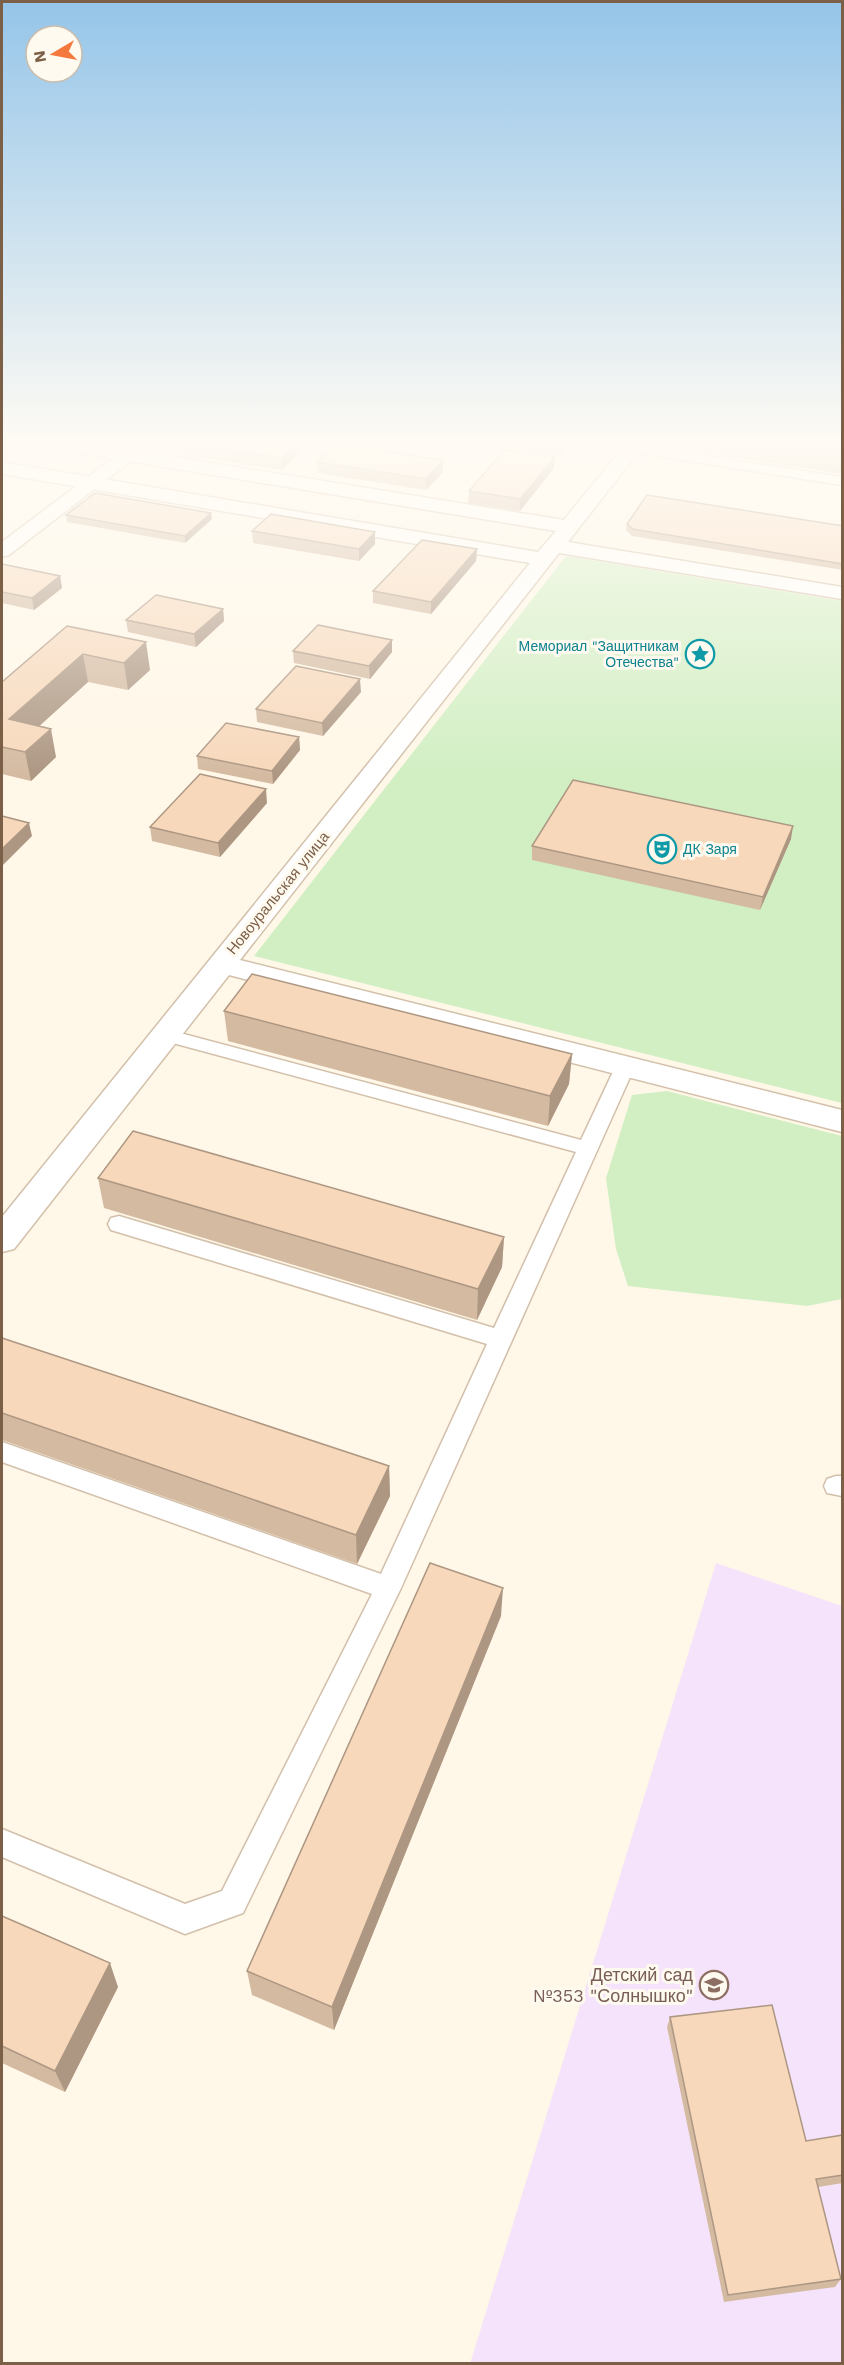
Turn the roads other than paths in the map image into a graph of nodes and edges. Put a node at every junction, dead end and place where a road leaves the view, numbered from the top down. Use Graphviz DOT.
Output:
graph roads {
  1 [pos="544,557"];
  2 [pos="634,557"];
  3 [pos="843,593"];
  4 [pos="221,964"];
  5 [pos="165,1035"];
  6 [pos="625,1066"];
  7 [pos="843,1121"];
  8 [pos="586,1149"];
  9 [pos="120,1224"];
  10 [pos="2,1240"];
  11 [pos="500,1340"];
  12 [pos="2,1452"];
  13 [pos="388,1588"];
  14 [pos="2,1844"];
  1 -- 4 [label="street, Новоуральская улица"];
  2 -- 3 [label="street"];
  4 -- 5 [label="street, Новоуральская улица"];
  4 -- 6 [label="street"];
  5 -- 8 [label="lane"];
  5 -- 10 [label="street, Новоуральская улица"];
  6 -- 7 [label="street"];
  6 -- 8 [label="lane"];
  8 -- 11 [label="lane"];
  9 -- 11 [label="lane"];
  11 -- 13 [label="lane"];
  12 -- 13 [label="lane"];
  13 -- 14 [label="lane"];
}
